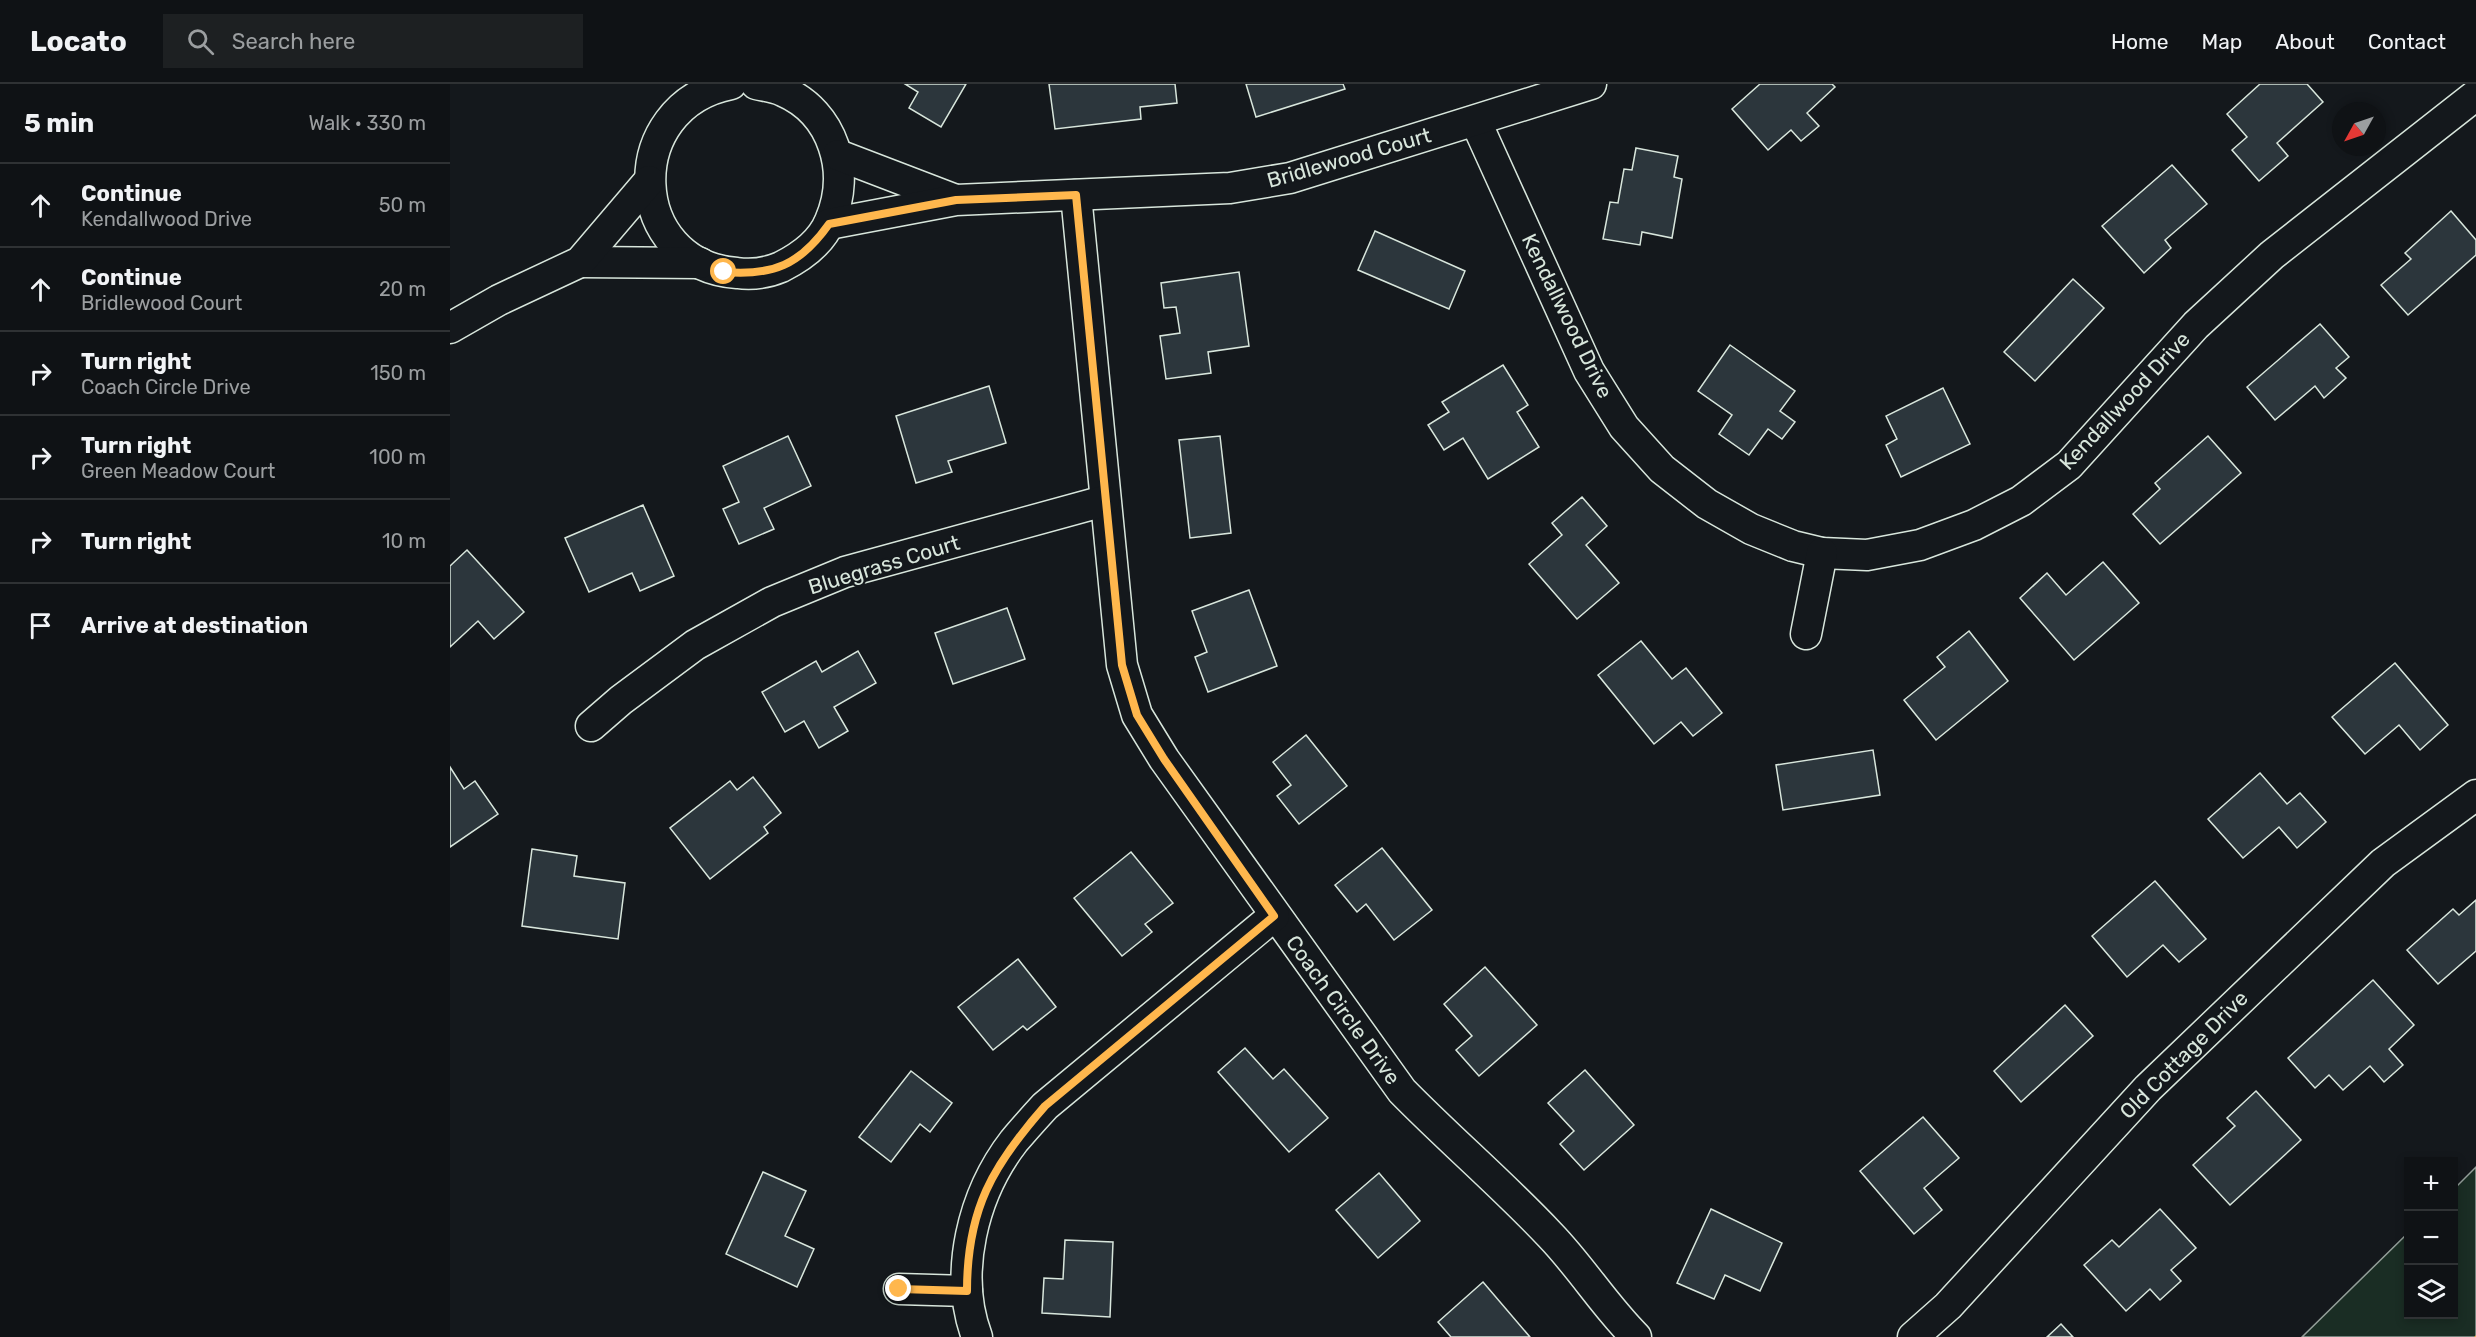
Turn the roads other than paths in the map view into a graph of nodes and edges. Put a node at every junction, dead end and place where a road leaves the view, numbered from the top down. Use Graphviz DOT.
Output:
graph roads {
  1 [pos="731,84"];
  2 [pos="756,84"];
  3 [pos="1591,84"];
  4 [pos="685,94"];
  5 [pos="2472,106"];
  6 [pos="1476,122"];
  7 [pos="838,155"];
  8 [pos="649,181"];
  9 [pos="1076,195"];
  10 [pos="956,200"];
  11 [pos="829,224"];
  12 [pos="580,262"];
  13 [pos="700,263"];
  14 [pos="450,328"];
  15 [pos="1104,501"];
  16 [pos="1822,554"];
  17 [pos="1806,634"];
  18 [pos="591,726"];
  19 [pos="2476,795"];
  20 [pos="1274,916"];
  21 [pos="899,1289"];
  22 [pos="967,1291"];
  23 [pos="977,1337"];
  24 [pos="1636,1337"];
  25 [pos="1912,1337"];
  1 -- 4 [label="street"];
  2 -- 7 [label="street"];
  3 -- 6 [label="street, Bridlewood Court"];
  4 -- 8 [label="street"];
  5 -- 16 [label="street, Kendallwood Drive"];
  6 -- 9 [label="street, Bridlewood Court"];
  6 -- 16 [label="street, Kendallwood Drive"];
  7 -- 10 [label="street"];
  7 -- 11 [label="street"];
  8 -- 12 [label="street"];
  8 -- 13 [label="street"];
  9 -- 10 [label="street, Bridlewood Court"];
  9 -- 15 [label="street, Coach Circle Drive"];
  10 -- 11 [label="street"];
  11 -- 13 [label="street"];
  12 -- 13 [label="street"];
  12 -- 14 [label="street"];
  15 -- 18 [label="street, Bluegrass Court"];
  15 -- 20 [label="street, Coach Circle Drive"];
  16 -- 17 [label="street"];
  19 -- 25 [label="street, Old Cottage Drive"];
  20 -- 22 [label="street"];
  20 -- 24 [label="street, Coach Circle Drive"];
  21 -- 22 [label="street"];
  22 -- 23 [label="street"];
}
